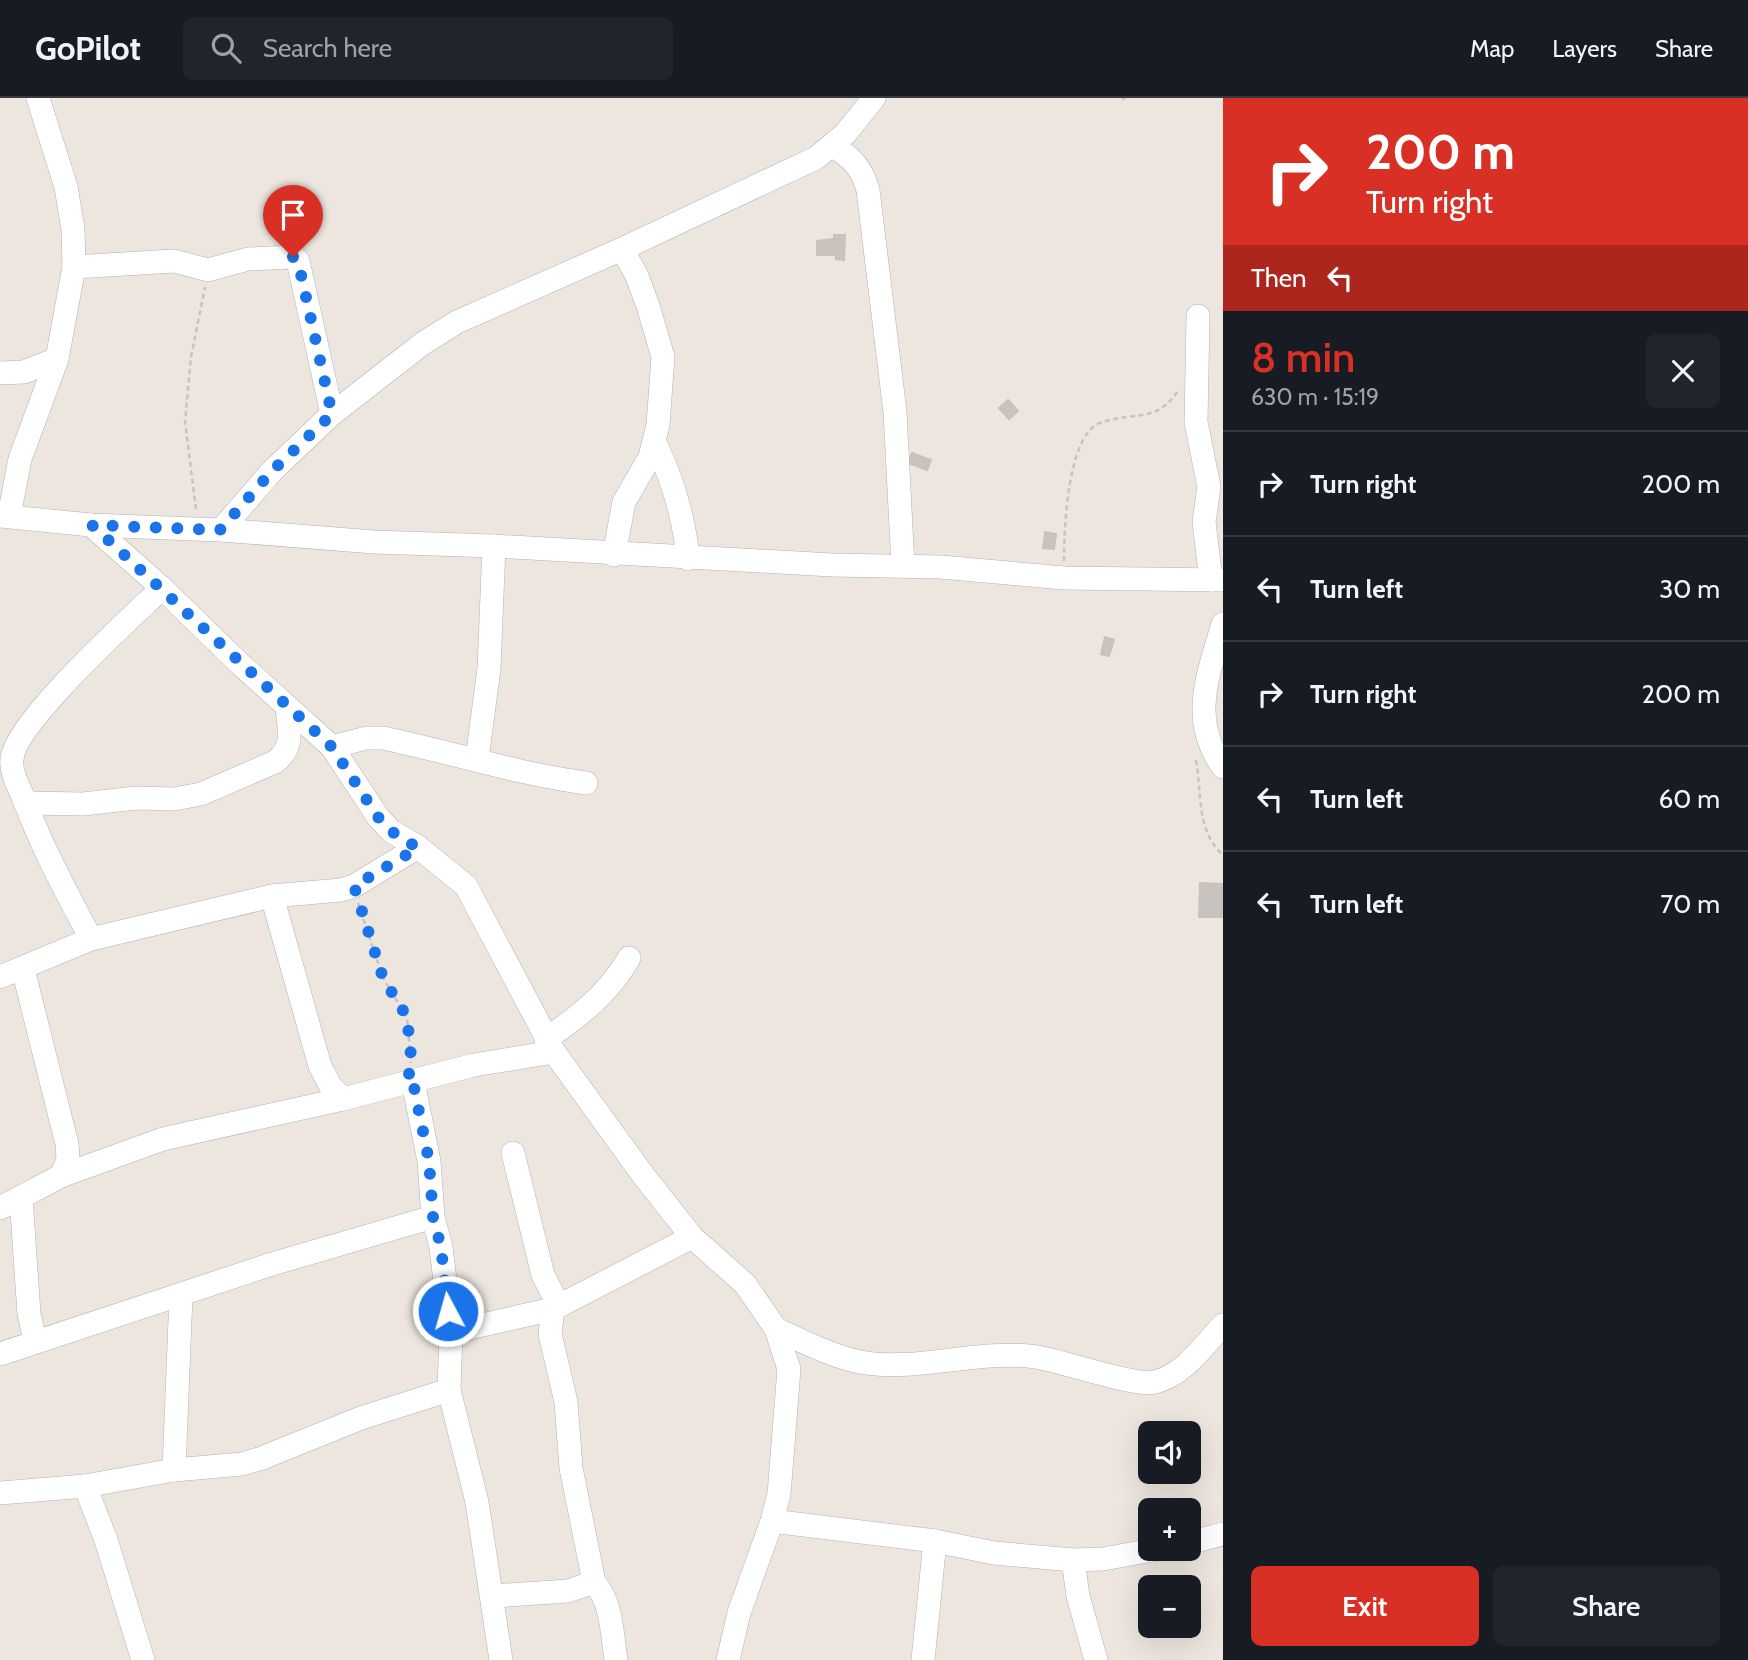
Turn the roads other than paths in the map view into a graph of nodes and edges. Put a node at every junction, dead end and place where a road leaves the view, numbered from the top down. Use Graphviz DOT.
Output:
graph roads {
  1 [pos="38,98"];
  2 [pos="874,98"];
  3 [pos="833,146"];
  4 [pos="622,249"];
  5 [pos="74,267"];
  6 [pos="1198,316"];
  7 [pos="57,359"];
  8 [pos="0,373"];
  9 [pos="332,414"];
  10 [pos="654,440"];
  11 [pos="4,516"];
  12 [pos="92,525"];
  13 [pos="209,530"];
  14 [pos="494,546"];
  15 [pos="614,555"];
  16 [pos="688,559"];
  17 [pos="903,566"];
  18 [pos="1217,580"];
  19 [pos="162,588"];
  20 [pos="1223,624"];
  21 [pos="287,707"];
  22 [pos="332,747"];
  23 [pos="477,760"];
  24 [pos="1223,767"];
  25 [pos="586,783"];
  26 [pos="25,803"];
  27 [pos="418,848"];
  28 [pos="272,896"];
  29 [pos="91,939"];
  30 [pos="629,958"];
  31 [pos="23,969"];
  32 [pos="0,977"];
  33 [pos="550,1045"];
  34 [pos="410,1083"];
  35 [pos="343,1099"];
  36 [pos="513,1153"];
  37 [pos="61,1176"];
  38 [pos="20,1197"];
  39 [pos="0,1208"];
  40 [pos="433,1217"];
  41 [pos="692,1237"];
  42 [pos="181,1295"];
  43 [pos="555,1307"];
  44 [pos="1223,1325"];
  45 [pos="776,1329"];
  46 [pos="451,1332"];
  47 [pos="35,1340"];
  48 [pos="0,1354"];
  49 [pos="449,1390"];
  50 [pos="174,1470"];
  51 [pos="85,1486"];
  52 [pos="0,1493"];
  53 [pos="772,1521"];
  54 [pos="1223,1534"];
  55 [pos="1201,1540"];
  56 [pos="935,1541"];
  57 [pos="1138,1553"];
  58 [pos="1073,1560"];
  59 [pos="594,1582"];
  60 [pos="493,1596"];
  61 [pos="143,1660"];
  62 [pos="501,1660"];
  63 [pos="616,1660"];
  64 [pos="727,1660"];
  65 [pos="923,1660"];
  66 [pos="1096,1660"];
  1 -- 5 [label="street"];
  2 -- 3 [label="street"];
  3 -- 4 [label="street"];
  3 -- 17 [label="street"];
  4 -- 9 [label="street"];
  4 -- 10 [label="street"];
  5 -- 7 [label="street"];
  5 -- 9 [label="street"];
  6 -- 18 [label="street"];
  7 -- 8 [label="street"];
  7 -- 11 [label="street"];
  9 -- 13 [label="street"];
  10 -- 15 [label="street"];
  10 -- 16 [label="street"];
  11 -- 12 [label="street"];
  12 -- 13 [label="street"];
  12 -- 19 [label="street"];
  13 -- 14 [label="street"];
  14 -- 15 [label="street"];
  14 -- 23 [label="street"];
  15 -- 16 [label="street"];
  16 -- 17 [label="street"];
  17 -- 18 [label="street"];
  19 -- 21 [label="street"];
  19 -- 26 [label="street"];
  20 -- 24 [label="street"];
  21 -- 22 [label="street"];
  21 -- 26 [label="street"];
  22 -- 23 [label="street"];
  22 -- 27 [label="street"];
  23 -- 25 [label="street"];
  26 -- 29 [label="street"];
  27 -- 28 [label="street"];
  27 -- 33 [label="street"];
  28 -- 29 [label="street"];
  28 -- 35 [label="street"];
  29 -- 31 [label="street"];
  30 -- 33 [label="street"];
  31 -- 32 [label="street"];
  31 -- 37 [label="street"];
  33 -- 34 [label="street"];
  33 -- 41 [label="street"];
  34 -- 35 [label="street"];
  34 -- 40 [label="street"];
  35 -- 37 [label="street"];
  36 -- 43 [label="street"];
  37 -- 38 [label="street"];
  38 -- 39 [label="street"];
  38 -- 47 [label="street"];
  40 -- 42 [label="street"];
  40 -- 46 [label="street"];
  41 -- 43 [label="street"];
  41 -- 45 [label="street"];
  42 -- 47 [label="street"];
  42 -- 50 [label="street"];
  43 -- 46 [label="street"];
  43 -- 59 [label="street"];
  44 -- 45 [label="street"];
  45 -- 53 [label="street"];
  46 -- 49 [label="street"];
  47 -- 48 [label="street"];
  49 -- 50 [label="street"];
  49 -- 60 [label="street"];
  50 -- 51 [label="street"];
  51 -- 52 [label="street"];
  51 -- 61 [label="street"];
  53 -- 56 [label="street"];
  53 -- 64 [label="street"];
  54 -- 55 [label="street"];
  56 -- 58 [label="street"];
  56 -- 65 [label="street"];
  57 -- 58 [label="street"];
  58 -- 66 [label="street"];
  59 -- 60 [label="street"];
  59 -- 63 [label="street"];
  60 -- 62 [label="street"];
}
